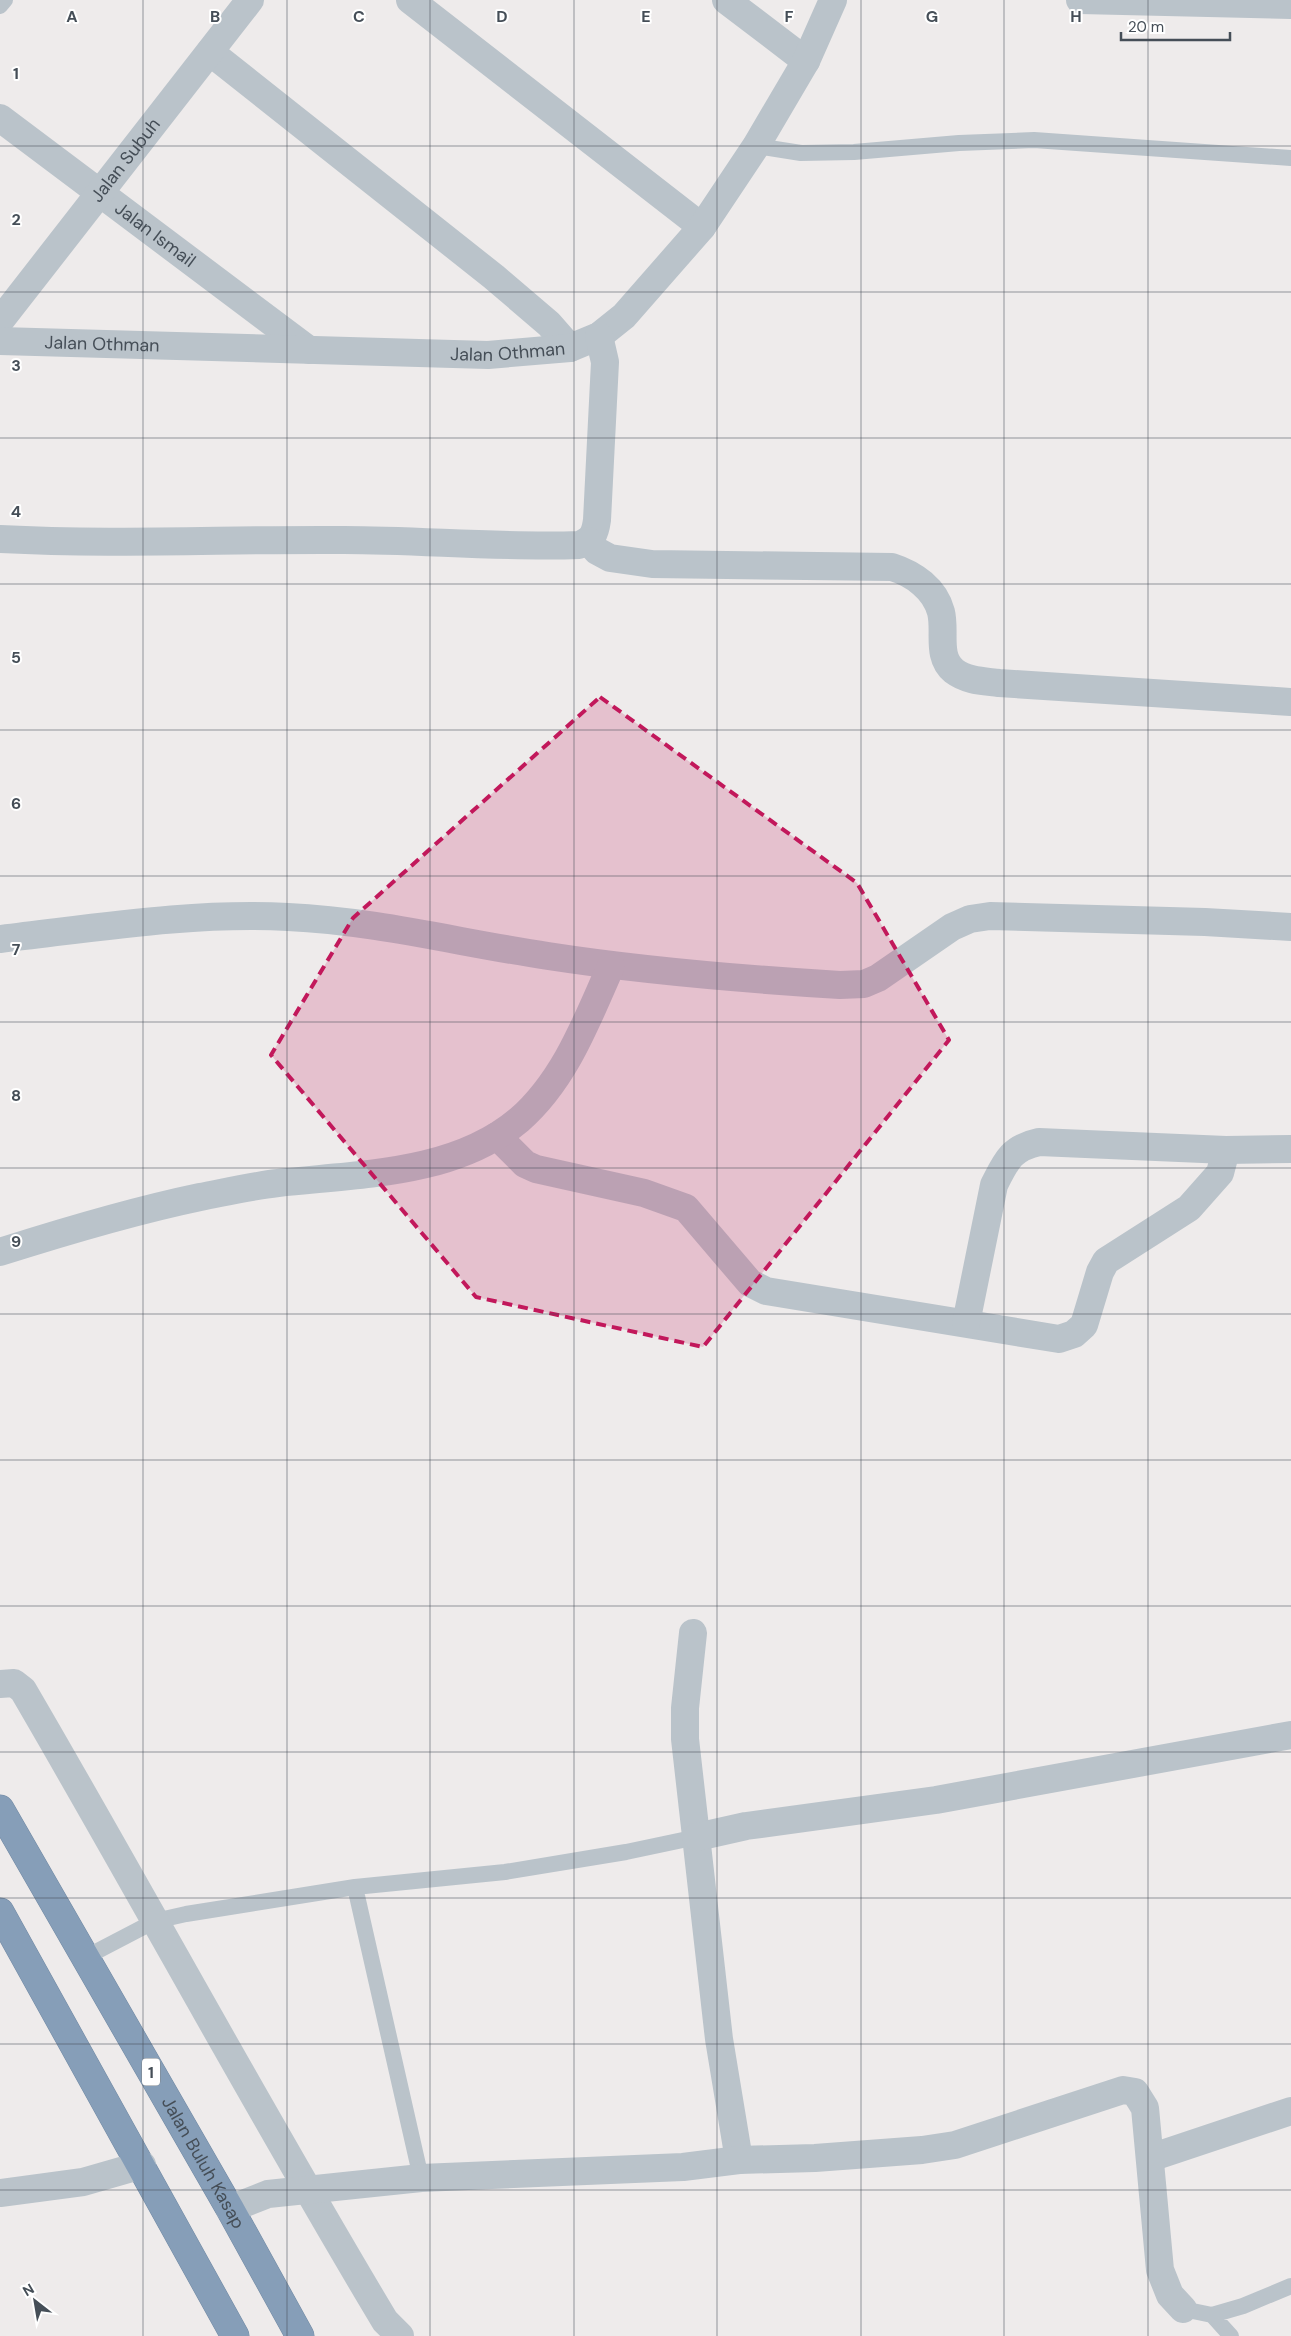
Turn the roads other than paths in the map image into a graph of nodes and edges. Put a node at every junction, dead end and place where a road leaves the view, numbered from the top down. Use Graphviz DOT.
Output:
graph roads {
  1 [pos="5,0"];
  2 [pos="250,0"];
  3 [pos="410,0"];
  4 [pos="726,0"];
  5 [pos="833,0"];
  6 [pos="1080,0"];
  7 [pos="1291,5"];
  8 [pos="0,6"];
  9 [pos="210,52"];
  10 [pos="806,61"];
  11 [pos="0,118"];
  12 [pos="756,146"];
  13 [pos="1291,158"];
  14 [pos="100,194"];
  15 [pos="702,227"];
  16 [pos="0,321"];
  17 [pos="599,336"];
  18 [pos="0,341"];
  19 [pos="570,348"];
  20 [pos="309,350"];
  21 [pos="0,540"];
  22 [pos="588,541"];
  23 [pos="1291,702"];
  24 [pos="1291,927"];
  25 [pos="0,939"];
  26 [pos="612,966"];
  27 [pos="497,1136"];
  28 [pos="1291,1149"];
  29 [pos="1226,1150"];
  30 [pos="0,1252"];
  31 [pos="966,1323"];
  32 [pos="693,1633"];
  33 [pos="0,1684"];
  34 [pos="1291,1735"];
  35 [pos="0,1809"];
  36 [pos="697,1837"];
  37 [pos="355,1887"];
  38 [pos="0,1912"];
  39 [pos="155,1920"];
  40 [pos="86,1958"];
  41 [pos="1291,2111"];
  42 [pos="1150,2158"];
  43 [pos="739,2160"];
  44 [pos="142,2165"];
  45 [pos="421,2178"];
  46 [pos="306,2189"];
  47 [pos="0,2194"];
  48 [pos="230,2209"];
  49 [pos="1291,2286"];
  50 [pos="1183,2309"];
  51 [pos="1212,2315"];
  52 [pos="235,2336"];
  53 [pos="300,2336"];
  54 [pos="400,2336"];
  55 [pos="1231,2336"];
  1 -- 8 [label="lane"];
  2 -- 9 [label="street, Jalan Subuh"];
  3 -- 15 [label="street"];
  4 -- 10 [label="street"];
  5 -- 10 [label="street, Jalan Othman"];
  6 -- 7 [label="street"];
  9 -- 14 [label="street, Jalan Subuh"];
  9 -- 19 [label="street"];
  10 -- 12 [label="street, Jalan Othman"];
  11 -- 14 [label="street, Jalan Ismail"];
  12 -- 13 [label="lane"];
  12 -- 15 [label="street, Jalan Othman"];
  14 -- 16 [label="street, Jalan Subuh"];
  14 -- 20 [label="street, Jalan Ismail"];
  15 -- 17 [label="street, Jalan Othman"];
  17 -- 19 [label="street, Jalan Othman"];
  17 -- 22 [label="street"];
  18 -- 20 [label="street, Jalan Othman"];
  19 -- 20 [label="street, Jalan Othman"];
  21 -- 22 [label="street"];
  22 -- 23 [label="street"];
  24 -- 26 [label="street"];
  25 -- 26 [label="street"];
  26 -- 27 [label="street"];
  27 -- 30 [label="street"];
  27 -- 31 [label="street"];
  28 -- 29 [label="street"];
  29 -- 31 [label="street"];
  29 -- 31 [label="street"];
  32 -- 36 [label="street"];
  33 -- 39 [label="street"];
  34 -- 36 [label="street"];
  35 -- 40 [label="highway, Jalan Buluh Kasap / 1"];
  36 -- 37 [label="lane"];
  36 -- 43 [label="street"];
  37 -- 39 [label="lane"];
  37 -- 45 [label="lane"];
  38 -- 44 [label="highway"];
  39 -- 40 [label="lane"];
  39 -- 46 [label="street"];
  40 -- 48 [label="highway, Jalan Buluh Kasap / 1"];
  41 -- 42 [label="street"];
  42 -- 43 [label="street"];
  42 -- 50 [label="street"];
  43 -- 45 [label="street"];
  44 -- 47 [label="street"];
  44 -- 52 [label="highway"];
  45 -- 46 [label="street"];
  46 -- 48 [label="street"];
  46 -- 54 [label="street"];
  48 -- 53 [label="highway, Jalan Buluh Kasap / 1"];
  49 -- 51 [label="lane"];
  50 -- 51 [label="lane"];
  51 -- 55 [label="lane"];
}
